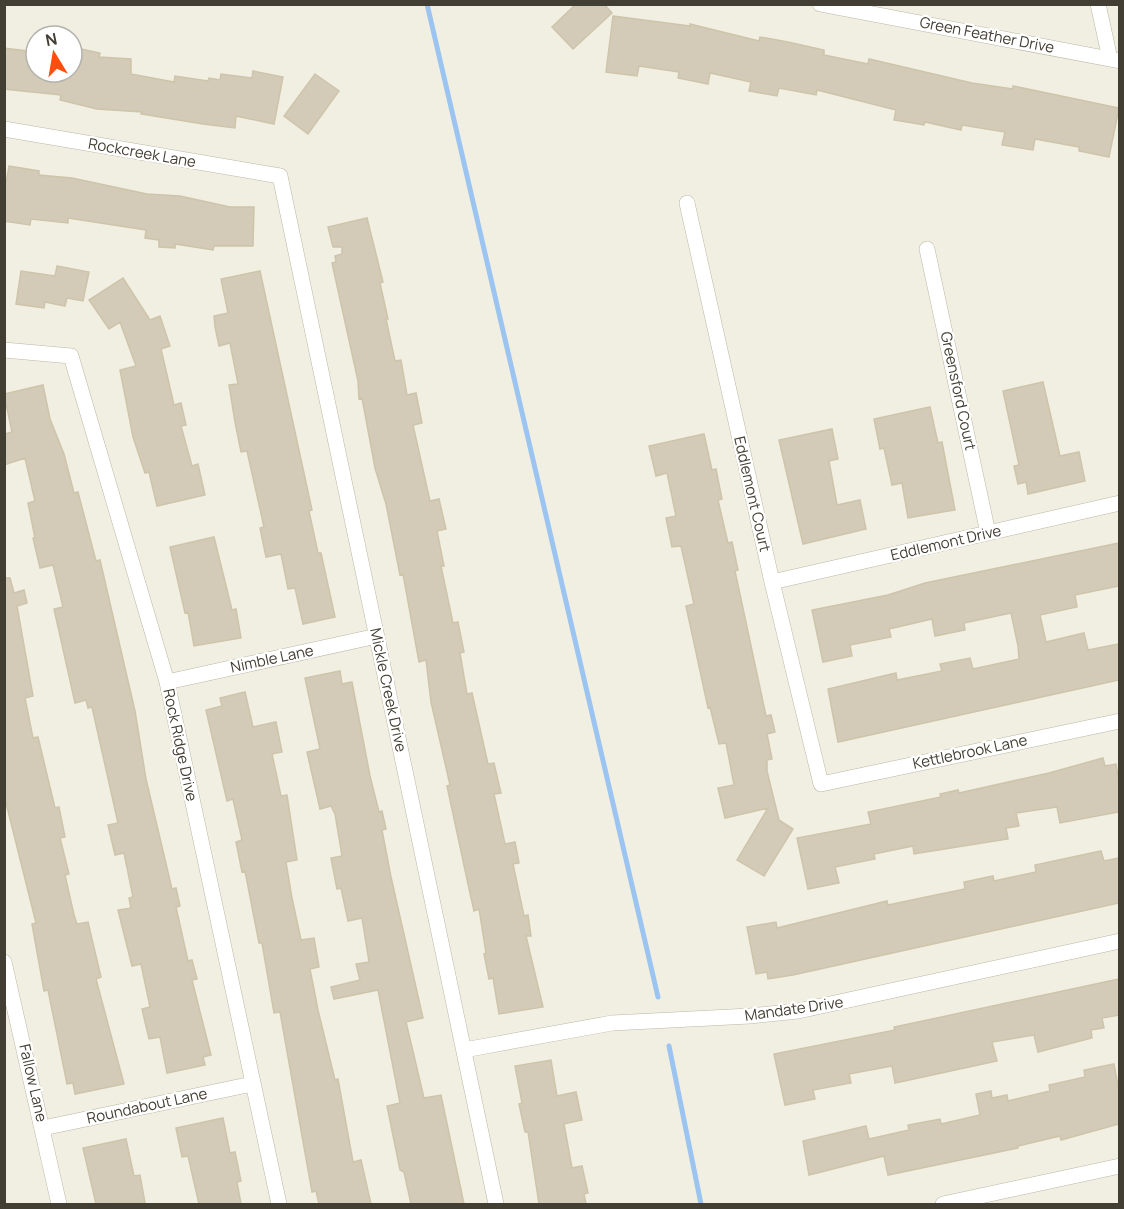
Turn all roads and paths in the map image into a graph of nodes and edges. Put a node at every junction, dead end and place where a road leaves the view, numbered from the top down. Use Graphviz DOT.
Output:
graph roads {
  1 [pos="820,4"];
  2 [pos="1098,4"];
  3 [pos="865,8"];
  4 [pos="1114,60"];
  5 [pos="4,129"];
  6 [pos="280,176"];
  7 [pos="687,203"];
  8 [pos="927,249"];
  9 [pos="4,350"];
  10 [pos="1119,503"];
  11 [pos="988,533"];
  12 [pos="772,582"];
  13 [pos="377,636"];
  14 [pos="167,682"];
  15 [pos="1119,721"];
  16 [pos="821,784"];
  17 [pos="1119,941"];
  18 [pos="4,962"];
  19 [pos="464,1050"];
  20 [pos="252,1084"];
  21 [pos="43,1128"];
  22 [pos="1119,1166"];
  23 [pos="59,1204"];
  24 [pos="279,1204"];
  25 [pos="496,1204"];
  26 [pos="944,1204"];
  1 -- 3 [label="street, Green Feather Drive"];
  2 -- 4 [label="street"];
  3 -- 4 [label="street, Green Feather Drive"];
  5 -- 6 [label="street, Rockcreek Lane"];
  6 -- 13 [label="street, Mickle Creek Drive"];
  7 -- 12 [label="street, Eddlemont Court"];
  8 -- 11 [label="street, Greensford Court"];
  9 -- 14 [label="street, Rock Ridge Drive"];
  10 -- 11 [label="street, Eddlemont Drive"];
  11 -- 12 [label="street, Eddlemont Drive"];
  12 -- 16 [label="street, Eddlemont Court"];
  13 -- 14 [label="street, Nimble Lane"];
  13 -- 19 [label="street, Mickle Creek Drive"];
  14 -- 20 [label="street, Rock Ridge Drive"];
  15 -- 16 [label="street, Kettlebrook Lane"];
  17 -- 19 [label="street, Mandate Drive"];
  18 -- 21 [label="street, Fallow Lane"];
  19 -- 25 [label="street, Mickle Creek Drive"];
  20 -- 21 [label="street, Roundabout Lane"];
  20 -- 24 [label="street, Rock Ridge Drive"];
  21 -- 23 [label="street, Fallow Lane"];
  22 -- 26 [label="street"];
}
